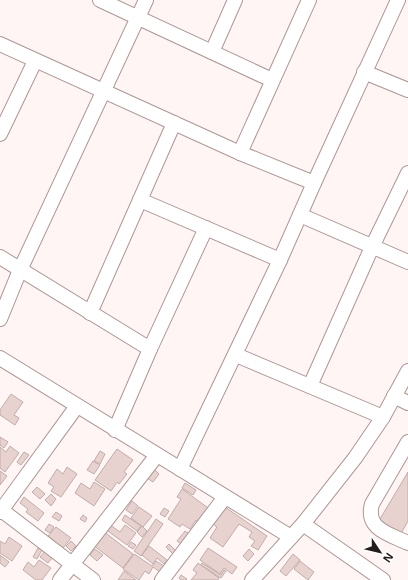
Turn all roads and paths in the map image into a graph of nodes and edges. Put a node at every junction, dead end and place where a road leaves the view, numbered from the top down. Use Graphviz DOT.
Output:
graph roads {
  1 [pos="100,0"];
  2 [pos="146,0"];
  3 [pos="235,0"];
  4 [pos="309,0"];
  5 [pos="393,1"];
  6 [pos="138,18"];
  7 [pos="0,44"];
  8 [pos="212,52"];
  9 [pos="35,61"];
  10 [pos="364,72"];
  11 [pos="272,80"];
  12 [pos="103,90"];
  13 [pos="408,90"];
  14 [pos="174,123"];
  15 [pos="0,134"];
  16 [pos="240,153"];
  17 [pos="408,173"];
  18 [pos="314,182"];
  19 [pos="140,200"];
  20 [pos="300,215"];
  21 [pos="206,228"];
  22 [pos="372,247"];
  23 [pos="0,257"];
  24 [pos="280,260"];
  25 [pos="408,262"];
  26 [pos="20,270"];
  27 [pos="90,313"];
  28 [pos="0,319"];
  29 [pos="150,349"];
  30 [pos="236,355"];
  31 [pos="0,358"];
  32 [pos="408,371"];
  33 [pos="310,386"];
  34 [pos="394,396"];
  35 [pos="408,403"];
  36 [pos="77,406"];
  37 [pos="383,417"];
  38 [pos="115,430"];
  39 [pos="408,442"];
  40 [pos="157,455"];
  41 [pos="180,469"];
  42 [pos="225,497"];
  43 [pos="1,511"];
  44 [pos="303,524"];
  45 [pos="291,537"];
  46 [pos="408,543"];
  47 [pos="73,564"];
  48 [pos="60,580"];
  49 [pos="94,580"];
  50 [pos="162,580"];
  51 [pos="252,580"];
  52 [pos="383,580"];
  1 -- 6 [label="street"];
  2 -- 6 [label="street"];
  3 -- 8 [label="street"];
  4 -- 11 [label="street"];
  5 -- 10 [label="street"];
  6 -- 8 [label="street"];
  6 -- 12 [label="street"];
  7 -- 9 [label="street"];
  8 -- 11 [label="street"];
  9 -- 12 [label="street"];
  9 -- 15 [label="street"];
  10 -- 13 [label="street"];
  10 -- 18 [label="street"];
  11 -- 16 [label="street"];
  12 -- 14 [label="street"];
  12 -- 26 [label="street"];
  14 -- 16 [label="street"];
  14 -- 19 [label="street"];
  16 -- 18 [label="street"];
  17 -- 22 [label="street"];
  18 -- 20 [label="street"];
  19 -- 21 [label="street"];
  19 -- 27 [label="street"];
  20 -- 22 [label="street"];
  20 -- 24 [label="street"];
  21 -- 24 [label="street"];
  21 -- 29 [label="street"];
  22 -- 25 [label="street"];
  22 -- 33 [label="street"];
  23 -- 26 [label="street"];
  24 -- 30 [label="street"];
  26 -- 27 [label="street"];
  26 -- 28 [label="street"];
  27 -- 29 [label="street"];
  29 -- 38 [label="street"];
  30 -- 33 [label="street"];
  30 -- 41 [label="street"];
  31 -- 36 [label="street"];
  32 -- 34 [label="street"];
  33 -- 37 [label="street"];
  34 -- 35 [label="street"];
  34 -- 37 [label="street"];
  36 -- 38 [label="street"];
  36 -- 43 [label="street"];
  37 -- 44 [label="street"];
  38 -- 40 [label="street"];
  39 -- 46 [label="street"];
  40 -- 41 [label="street"];
  40 -- 47 [label="street"];
  41 -- 42 [label="street"];
  42 -- 45 [label="street"];
  42 -- 50 [label="street"];
  43 -- 47 [label="street"];
  44 -- 45 [label="street"];
  44 -- 52 [label="street"];
  45 -- 51 [label="street"];
  47 -- 48 [label="street"];
  47 -- 49 [label="street"];
}
